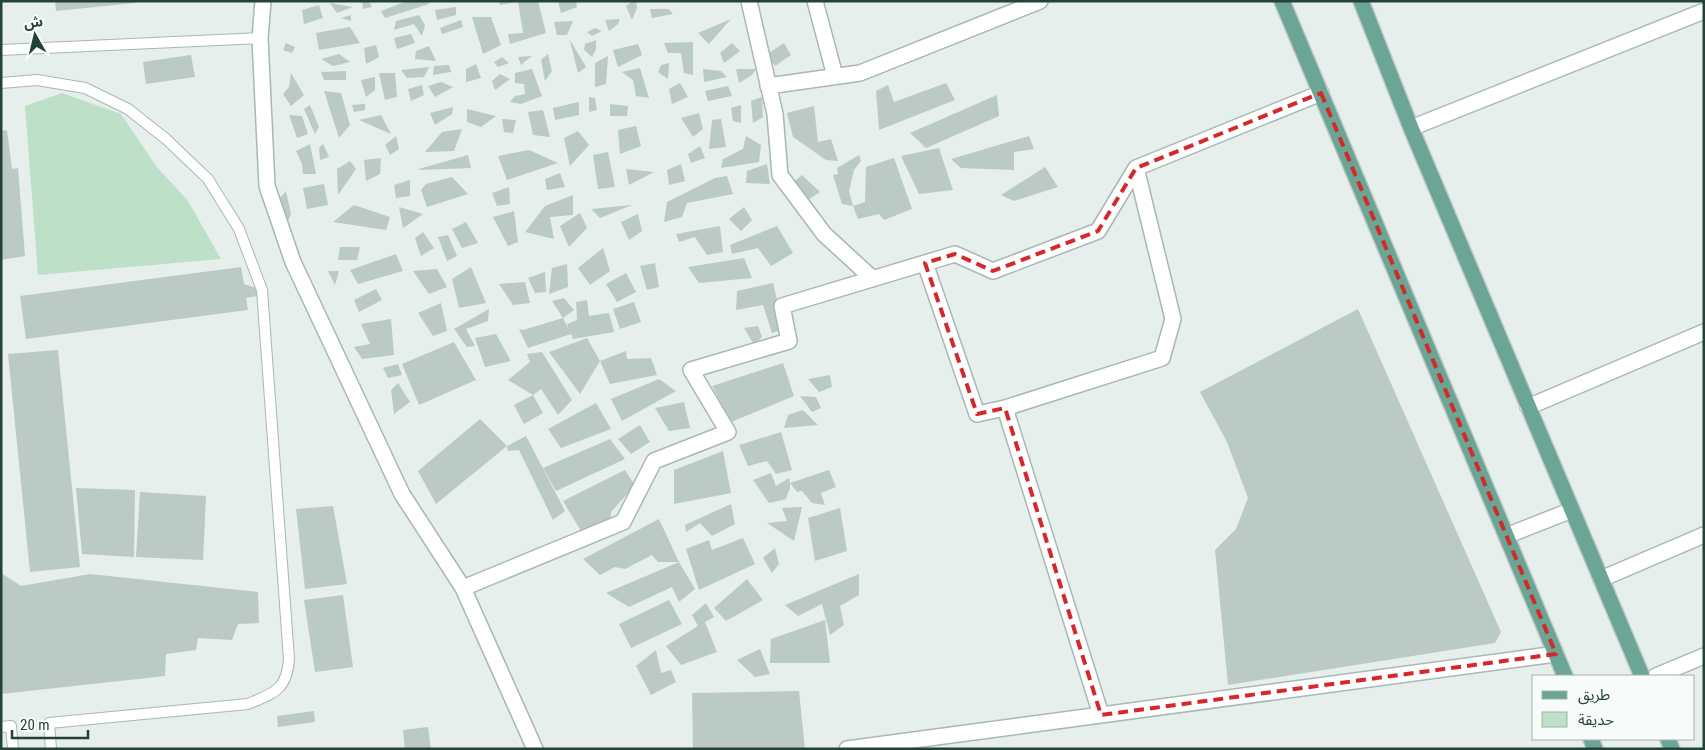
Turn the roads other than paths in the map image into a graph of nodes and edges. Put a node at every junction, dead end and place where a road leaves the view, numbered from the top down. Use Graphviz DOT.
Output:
graph roads {
  1 [pos="263,1"];
  2 [pos="749,1"];
  3 [pos="815,1"];
  4 [pos="1040,1"];
  5 [pos="1282,1"];
  6 [pos="1360,1"];
  7 [pos="1704,11"];
  8 [pos="260,38"];
  9 [pos="1,50"];
  10 [pos="835,76"];
  11 [pos="1,83"];
  12 [pos="768,86"];
  13 [pos="1321,93"];
  14 [pos="1411,128"];
  15 [pos="1136,168"];
  16 [pos="925,263"];
  17 [pos="873,279"];
  18 [pos="1704,332"];
  19 [pos="1528,407"];
  20 [pos="1005,408"];
  21 [pos="1572,510"];
  22 [pos="1704,535"];
  23 [pos="1506,536"];
  24 [pos="1601,579"];
  25 [pos="463,588"];
  26 [pos="1556,654"];
  27 [pos="1704,656"];
  28 [pos="1565,675"];
  29 [pos="1642,675"];
  30 [pos="1658,675"];
  31 [pos="1101,715"];
  32 [pos="1,727"];
  33 [pos="920,744"];
  34 [pos="13,749"];
  35 [pos="51,749"];
  36 [pos="535,749"];
  37 [pos="847,749"];
  1 -- 8 [label="street"];
  2 -- 12 [label="street"];
  3 -- 10 [label="street"];
  4 -- 10 [label="street"];
  5 -- 13 [label="main road"];
  6 -- 14 [label="main road"];
  7 -- 14 [label="street"];
  8 -- 9 [label="lane"];
  8 -- 25 [label="street"];
  10 -- 12 [label="street"];
  11 -- 35 [label="lane"];
  12 -- 17 [label="street"];
  13 -- 15 [label="street"];
  13 -- 23 [label="main road"];
  14 -- 19 [label="main road"];
  15 -- 16 [label="street"];
  15 -- 20 [label="street"];
  16 -- 17 [label="street"];
  16 -- 20 [label="street"];
  17 -- 25 [label="street"];
  18 -- 19 [label="street"];
  19 -- 21 [label="main road"];
  20 -- 31 [label="street"];
  21 -- 23 [label="street"];
  21 -- 24 [label="main road"];
  22 -- 24 [label="street"];
  23 -- 26 [label="main road"];
  24 -- 29 [label="main road"];
  25 -- 36 [label="street"];
  26 -- 28 [label="main road"];
  26 -- 31 [label="street"];
  27 -- 30 [label="street"];
  31 -- 33 [label="street"];
  32 -- 34 [label="lane"];
  33 -- 37 [label="street"];
}
